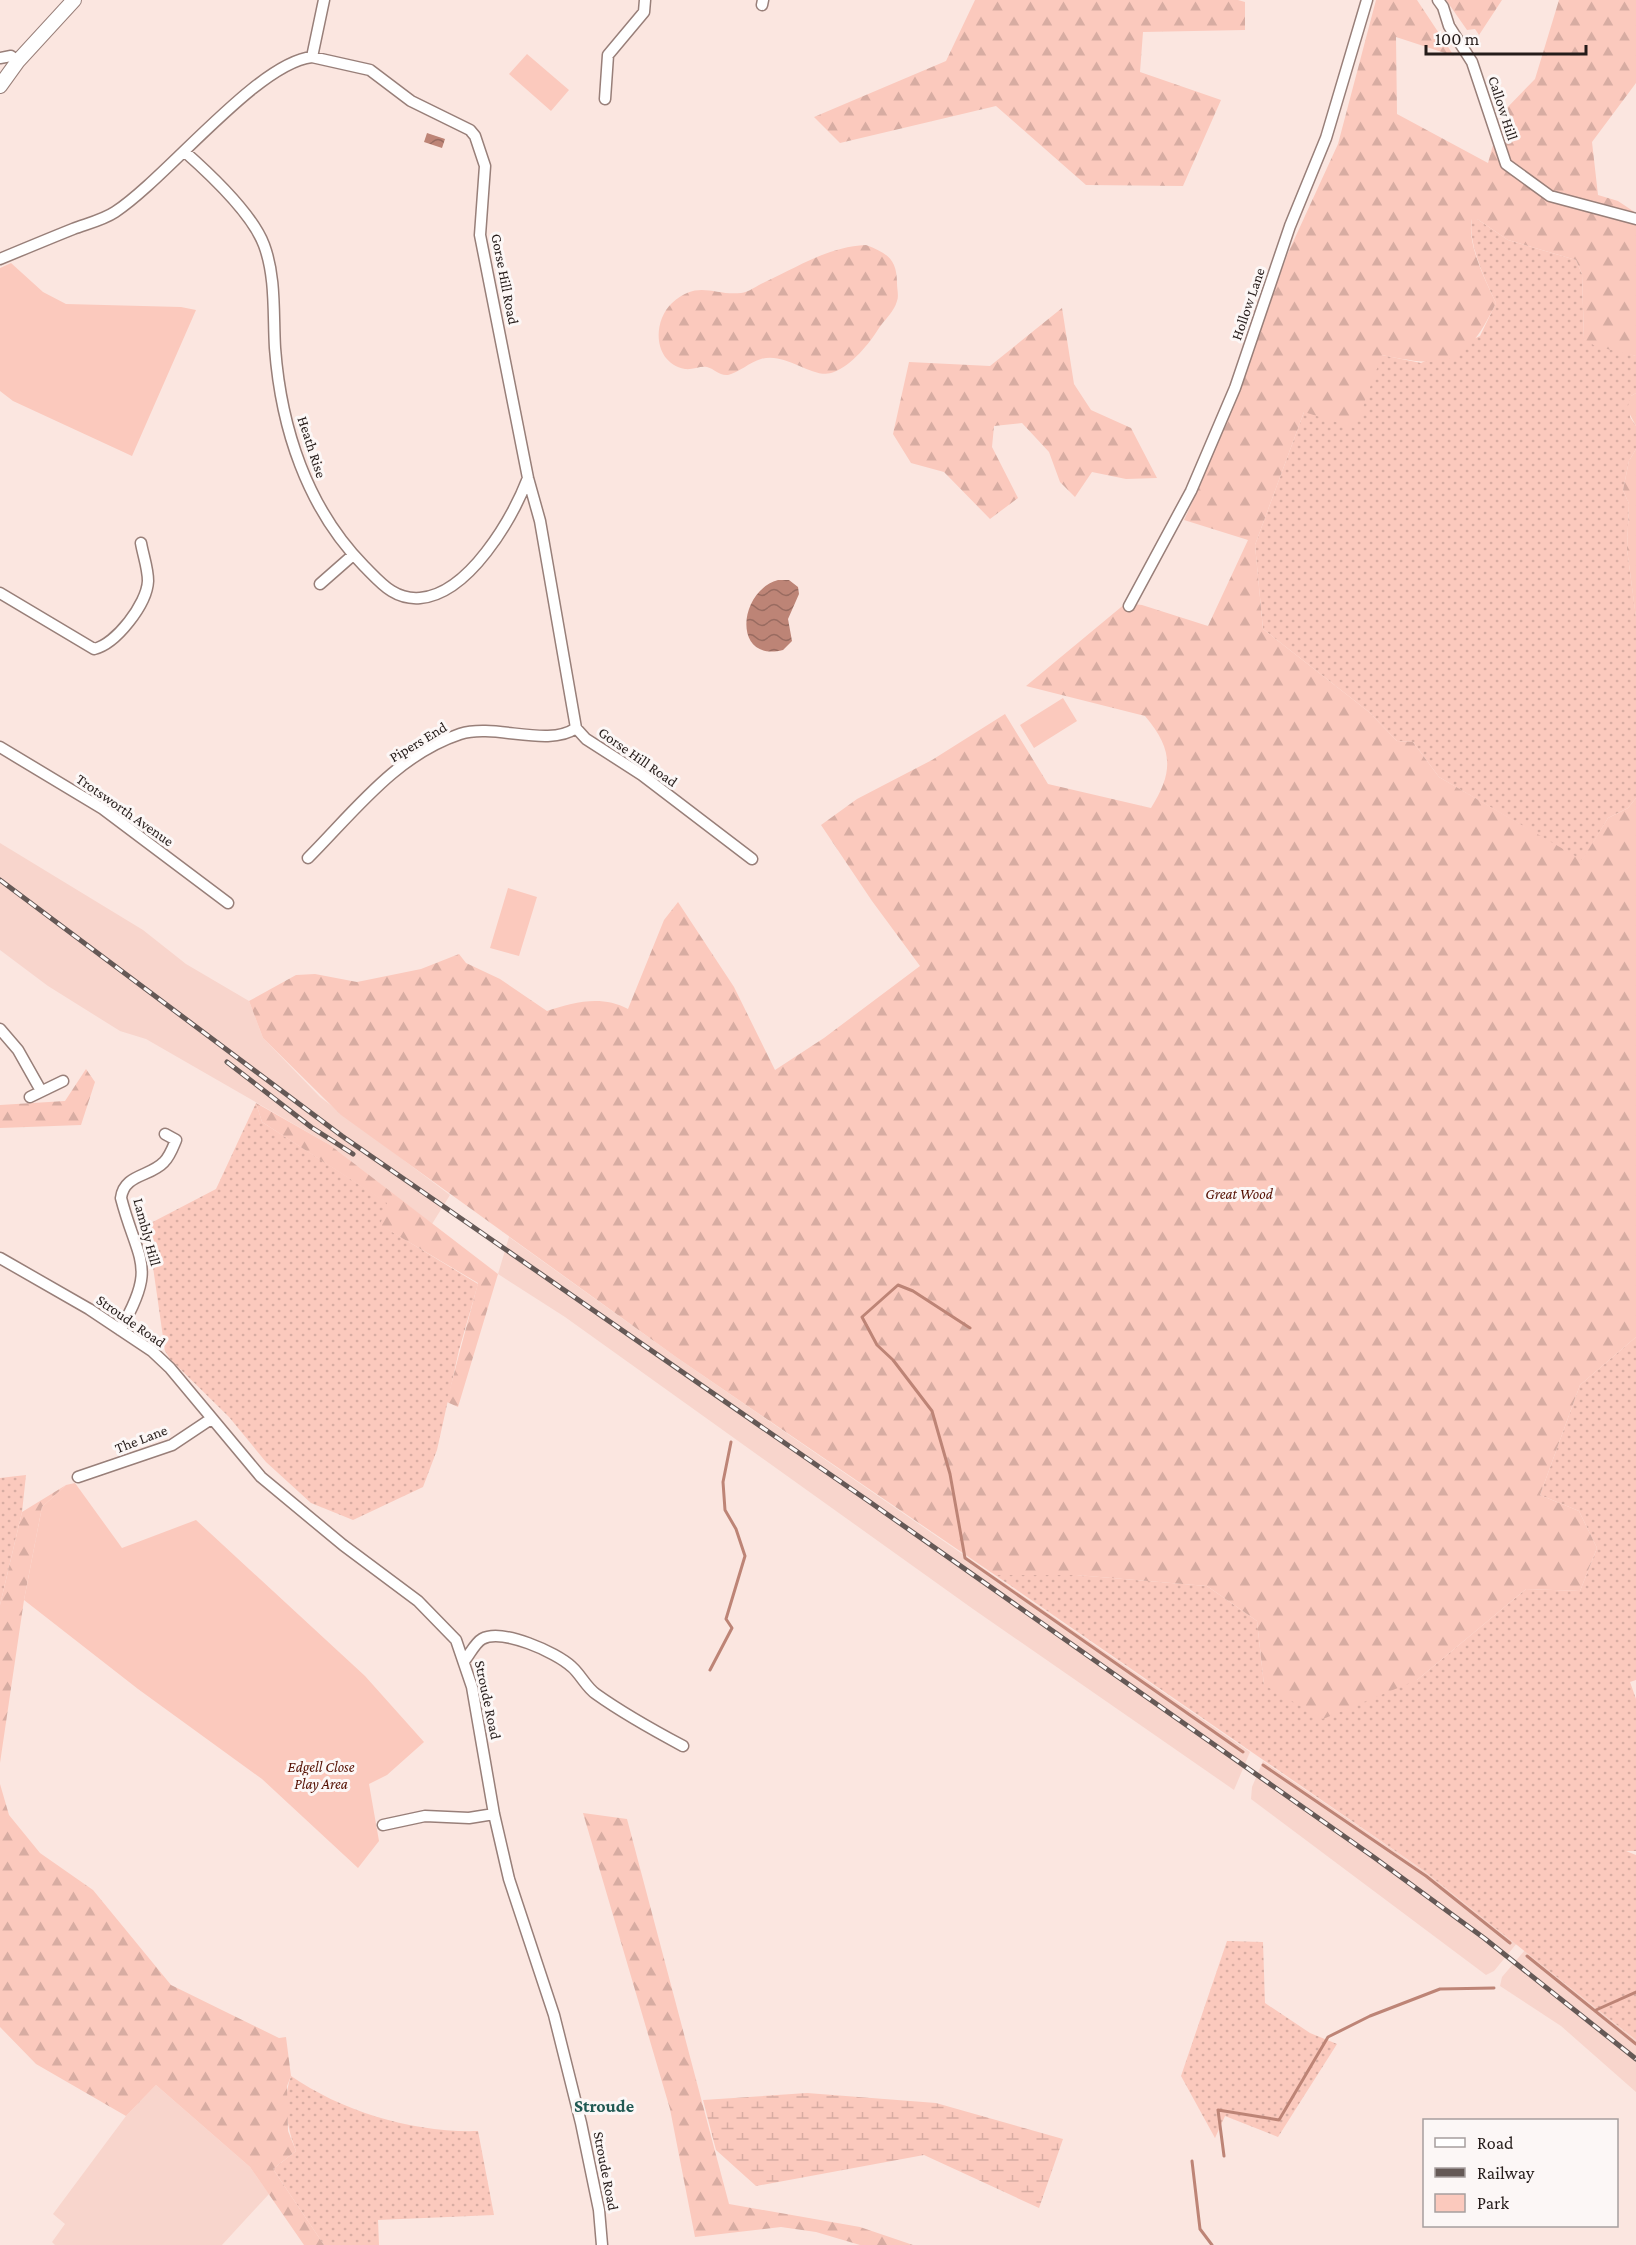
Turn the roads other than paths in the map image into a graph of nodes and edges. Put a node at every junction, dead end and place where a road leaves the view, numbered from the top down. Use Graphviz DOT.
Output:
graph roads {
  1 [pos="74,0"];
  2 [pos="324,0"];
  3 [pos="645,0"];
  4 [pos="1366,0"];
  5 [pos="1443,2"];
  6 [pos="312,57"];
  7 [pos="8,58"];
  8 [pos="0,86"];
  9 [pos="605,99"];
  10 [pos="185,152"];
  11 [pos="1636,219"];
  12 [pos="0,259"];
  13 [pos="528,478"];
  14 [pos="141,543"];
  15 [pos="353,555"];
  16 [pos="320,584"];
  17 [pos="0,593"];
  18 [pos="1129,606"];
  19 [pos="576,728"];
  20 [pos="0,747"];
  21 [pos="308,858"];
  22 [pos="752,859"];
  23 [pos="228,903"];
  24 [pos="0,1029"];
  25 [pos="63,1081"];
  26 [pos="40,1089"];
  27 [pos="30,1097"];
  28 [pos="165,1134"];
  29 [pos="0,1258"];
  30 [pos="120,1330"];
  31 [pos="211,1419"];
  32 [pos="78,1477"];
  33 [pos="456,1640"];
  34 [pos="480,1640"];
  35 [pos="465,1660"];
  36 [pos="684,1746"];
  37 [pos="494,1814"];
  38 [pos="383,1825"];
  39 [pos="602,2245"];
  1 -- 7 [label="main road"];
  2 -- 6 [label="street"];
  3 -- 9 [label="street"];
  4 -- 18 [label="street, Hollow Lane"];
  5 -- 11 [label="street, Callow Hill"];
  6 -- 10 [label="street"];
  6 -- 13 [label="street, Gorse Hill Road"];
  7 -- 8 [label="main road"];
  10 -- 12 [label="street"];
  10 -- 15 [label="street, Heath Rise"];
  13 -- 15 [label="street, Heath Rise"];
  13 -- 19 [label="street, Gorse Hill Road"];
  14 -- 17 [label="street"];
  15 -- 16 [label="street"];
  19 -- 21 [label="street, Pipers End"];
  19 -- 22 [label="street, Gorse Hill Road"];
  20 -- 23 [label="street, Trotsworth Avenue"];
  24 -- 26 [label="street"];
  25 -- 26 [label="street"];
  26 -- 27 [label="street"];
  28 -- 30 [label="street, Lambly Hill"];
  29 -- 30 [label="street, Stroude Road"];
  30 -- 31 [label="street, Stroude Road"];
  31 -- 32 [label="street, The Lane"];
  31 -- 33 [label="street, Stroude Road"];
  33 -- 34 [label="street"];
  33 -- 35 [label="street, Stroude Road"];
  34 -- 35 [label="street"];
  34 -- 36 [label="street"];
  35 -- 37 [label="street, Stroude Road"];
  37 -- 38 [label="street"];
  37 -- 39 [label="street, Stroude Road"];
}
